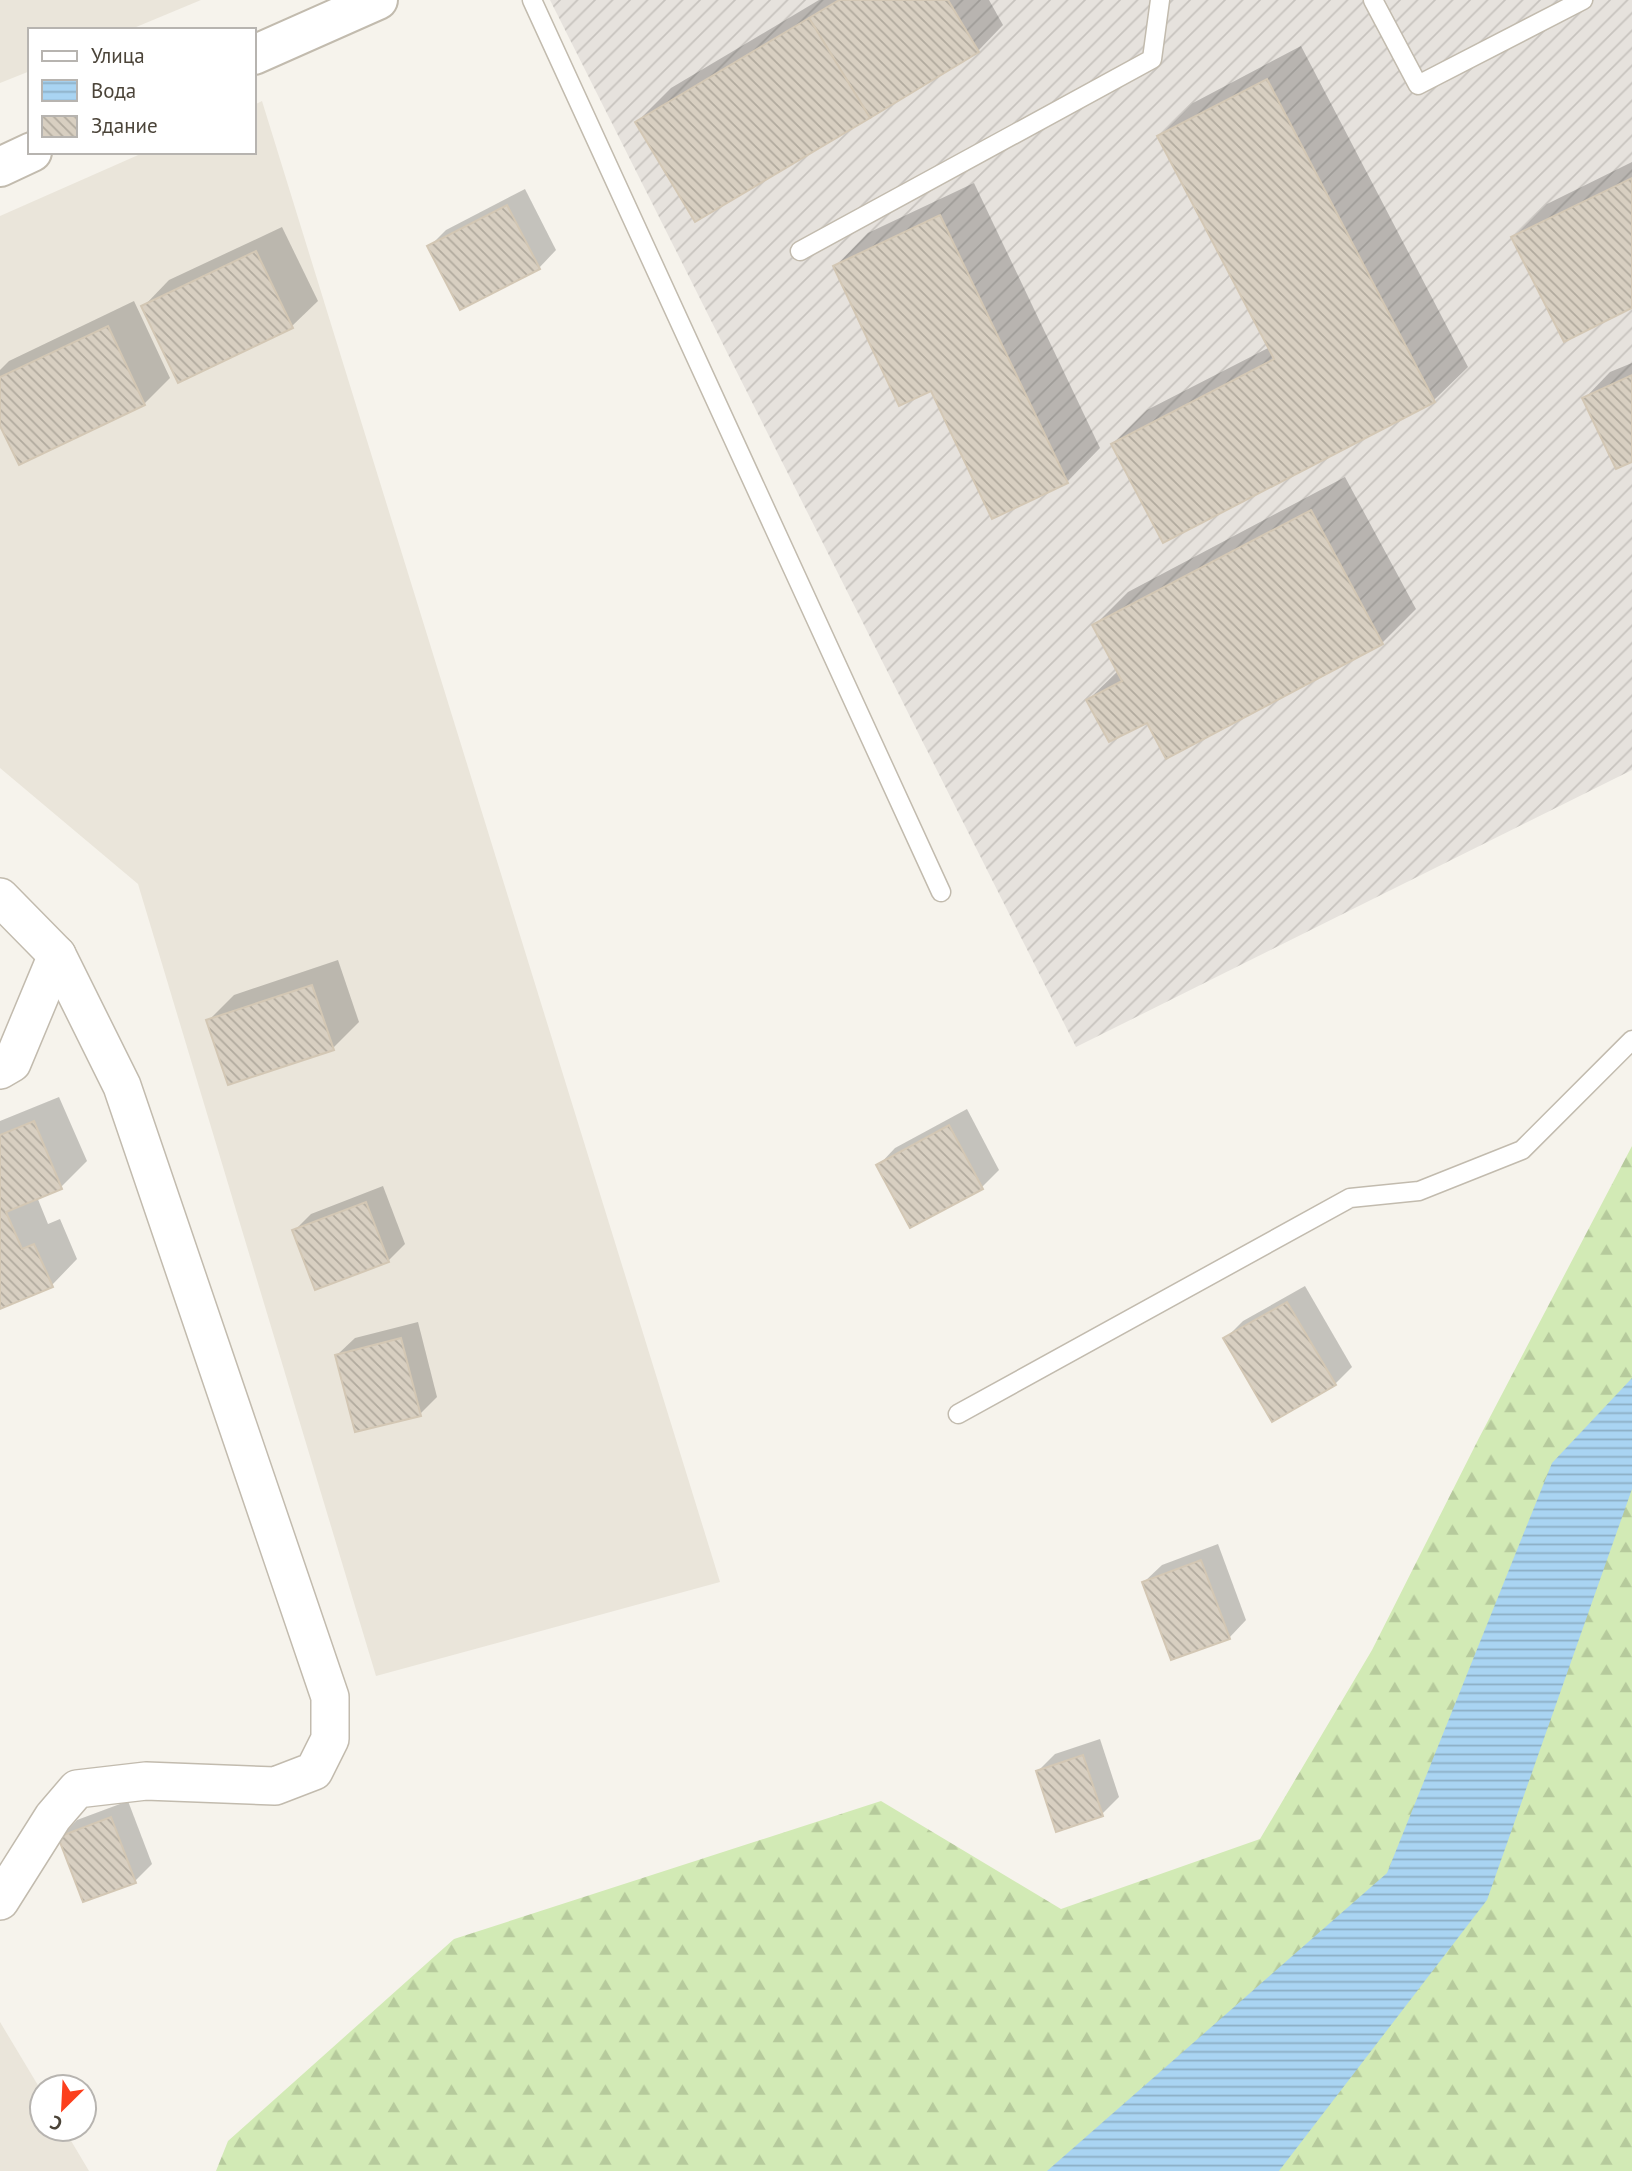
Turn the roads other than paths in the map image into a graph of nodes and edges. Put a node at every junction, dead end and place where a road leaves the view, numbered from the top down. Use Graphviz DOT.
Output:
graph roads {
  1 [pos="377,0"];
  2 [pos="532,0"];
  3 [pos="1160,0"];
  4 [pos="1373,0"];
  5 [pos="1583,0"];
  6 [pos="256,54"];
  7 [pos="28,154"];
  8 [pos="0,167"];
  9 [pos="800,251"];
  10 [pos="942,891"];
  11 [pos="0,897"];
  12 [pos="57,955"];
  13 [pos="1632,1040"];
  14 [pos="0,1070"];
  15 [pos="957,1414"];
  16 [pos="0,1901"];
  1 -- 6 [label="street"];
  2 -- 10 [label="lane"];
  3 -- 9 [label="lane"];
  4 -- 5 [label="lane"];
  7 -- 8 [label="street"];
  11 -- 12 [label="street"];
  12 -- 14 [label="street"];
  12 -- 16 [label="street"];
  13 -- 15 [label="lane"];
}
